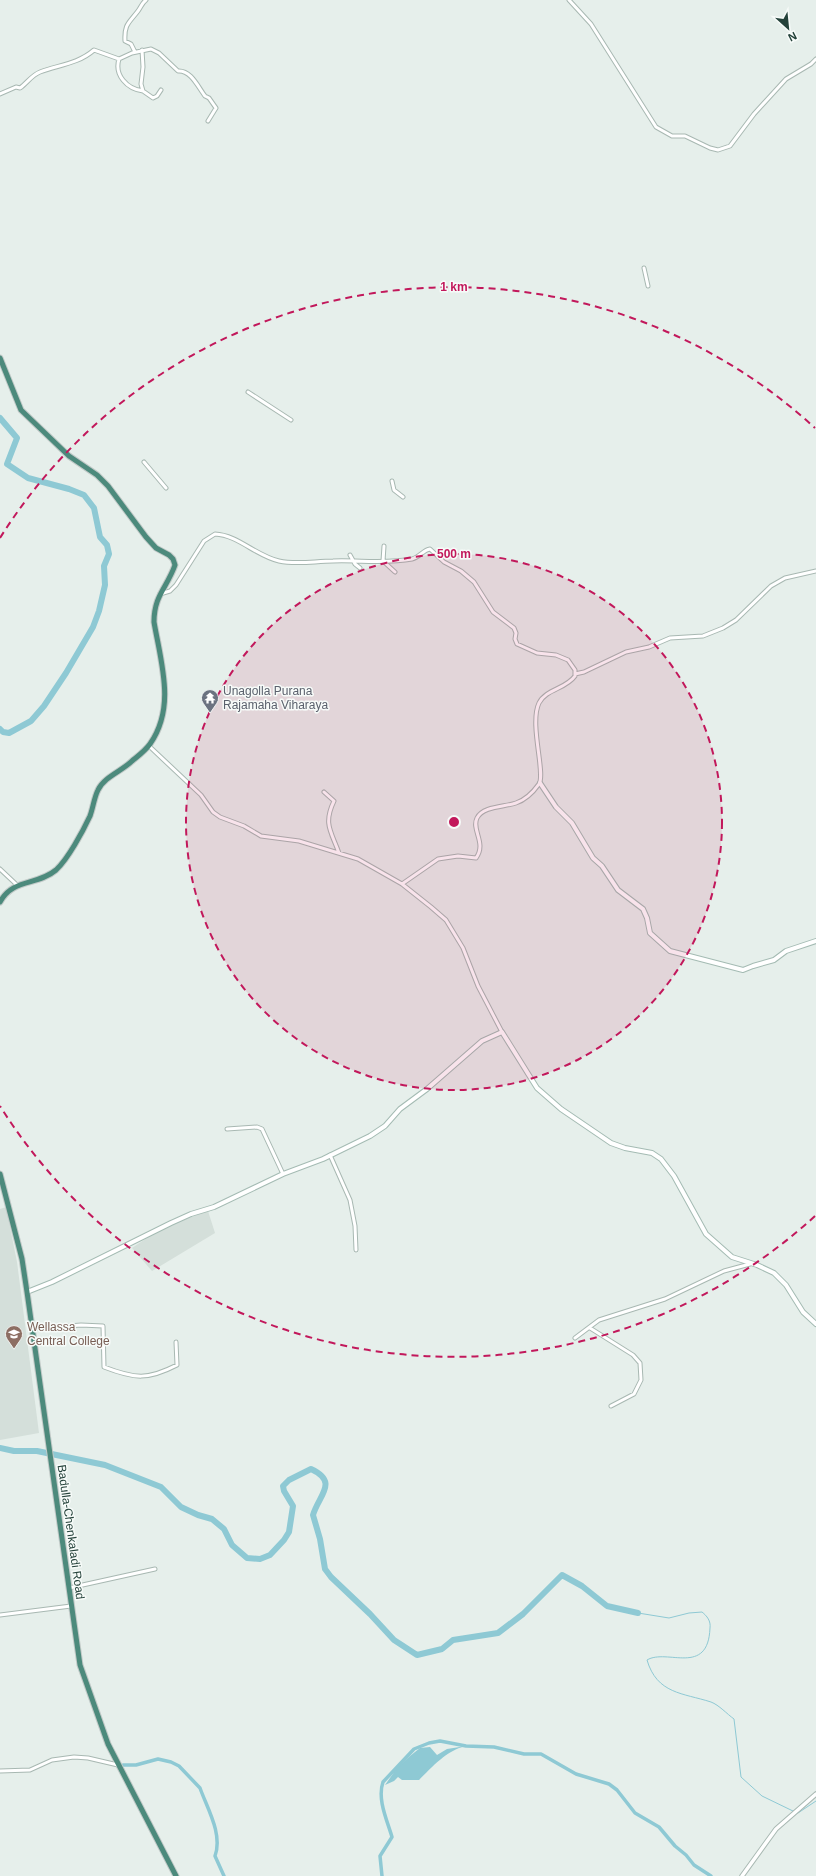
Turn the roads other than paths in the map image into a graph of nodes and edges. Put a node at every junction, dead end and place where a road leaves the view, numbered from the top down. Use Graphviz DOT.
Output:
graph roads {
  1 [pos="146,0"];
  2 [pos="569,0"];
  3 [pos="142,50"];
  4 [pos="135,52"];
  5 [pos="118,59"];
  6 [pos="816,59"];
  7 [pos="161,90"];
  8 [pos="143,91"];
  9 [pos="0,94"];
  10 [pos="208,121"];
  11 [pos="644,268"];
  12 [pos="648,286"];
  13 [pos="0,358"];
  14 [pos="248,392"];
  15 [pos="291,420"];
  16 [pos="144,462"];
  17 [pos="392,481"];
  18 [pos="166,488"];
  19 [pos="403,497"];
  20 [pos="384,546"];
  21 [pos="350,555"];
  22 [pos="353,561"];
  23 [pos="383,561"];
  24 [pos="360,568"];
  25 [pos="816,571"];
  26 [pos="395,572"];
  27 [pos="159,594"];
  28 [pos="575,674"];
  29 [pos="149,746"];
  30 [pos="540,783"];
  31 [pos="324,792"];
  32 [pos="339,853"];
  33 [pos="0,869"];
  34 [pos="402,884"];
  35 [pos="17,885"];
  36 [pos="0,902"];
  37 [pos="816,941"];
  38 [pos="502,1032"];
  39 [pos="227,1129"];
  40 [pos="330,1155"];
  41 [pos="0,1174"];
  42 [pos="283,1174"];
  43 [pos="356,1250"];
  44 [pos="752,1263"];
  45 [pos="27,1292"];
  46 [pos="816,1324"];
  47 [pos="32,1328"];
  48 [pos="590,1328"];
  49 [pos="575,1338"];
  50 [pos="176,1342"];
  51 [pos="611,1406"];
  52 [pos="155,1569"];
  53 [pos="69,1588"];
  54 [pos="72,1606"];
  55 [pos="0,1615"];
  56 [pos="118,1765"];
  57 [pos="0,1771"];
  58 [pos="816,1794"];
  59 [pos="176,1876"];
  60 [pos="742,1876"];
  1 -- 4 [label="street"];
  2 -- 6 [label="street"];
  3 -- 4 [label="street"];
  3 -- 8 [label="street"];
  3 -- 10 [label="street"];
  4 -- 5 [label="street"];
  5 -- 8 [label="street"];
  5 -- 9 [label="street"];
  7 -- 8 [label="street"];
  11 -- 12 [label="street"];
  13 -- 27 [label="highway"];
  14 -- 15 [label="street"];
  16 -- 18 [label="street"];
  17 -- 19 [label="street"];
  20 -- 23 [label="street"];
  21 -- 22 [label="street"];
  22 -- 23 [label="street"];
  22 -- 24 [label="street"];
  22 -- 27 [label="street"];
  23 -- 26 [label="street"];
  23 -- 28 [label="street"];
  25 -- 28 [label="street"];
  27 -- 29 [label="highway"];
  28 -- 30 [label="street"];
  29 -- 32 [label="street"];
  29 -- 35 [label="highway"];
  30 -- 34 [label="street"];
  30 -- 37 [label="main road"];
  31 -- 32 [label="street"];
  32 -- 34 [label="street"];
  33 -- 35 [label="street"];
  34 -- 38 [label="street"];
  35 -- 36 [label="highway"];
  38 -- 40 [label="main road"];
  38 -- 44 [label="main road"];
  39 -- 42 [label="street"];
  40 -- 42 [label="main road"];
  40 -- 43 [label="street"];
  41 -- 45 [label="highway, Badulla-Chenkaladi Road"];
  42 -- 45 [label="main road"];
  44 -- 46 [label="main road"];
  44 -- 48 [label="street"];
  45 -- 47 [label="highway, Badulla-Chenkaladi Road"];
  47 -- 50 [label="street"];
  47 -- 53 [label="highway, Badulla-Chenkaladi Road"];
  48 -- 49 [label="street"];
  48 -- 51 [label="street"];
  52 -- 53 [label="street"];
  53 -- 54 [label="highway, Badulla-Chenkaladi Road"];
  54 -- 55 [label="street"];
  54 -- 56 [label="highway, Badulla-Chenkaladi Road"];
  56 -- 57 [label="street"];
  56 -- 59 [label="highway, Badulla-Chenkaladi Road"];
  58 -- 60 [label="street"];
}
